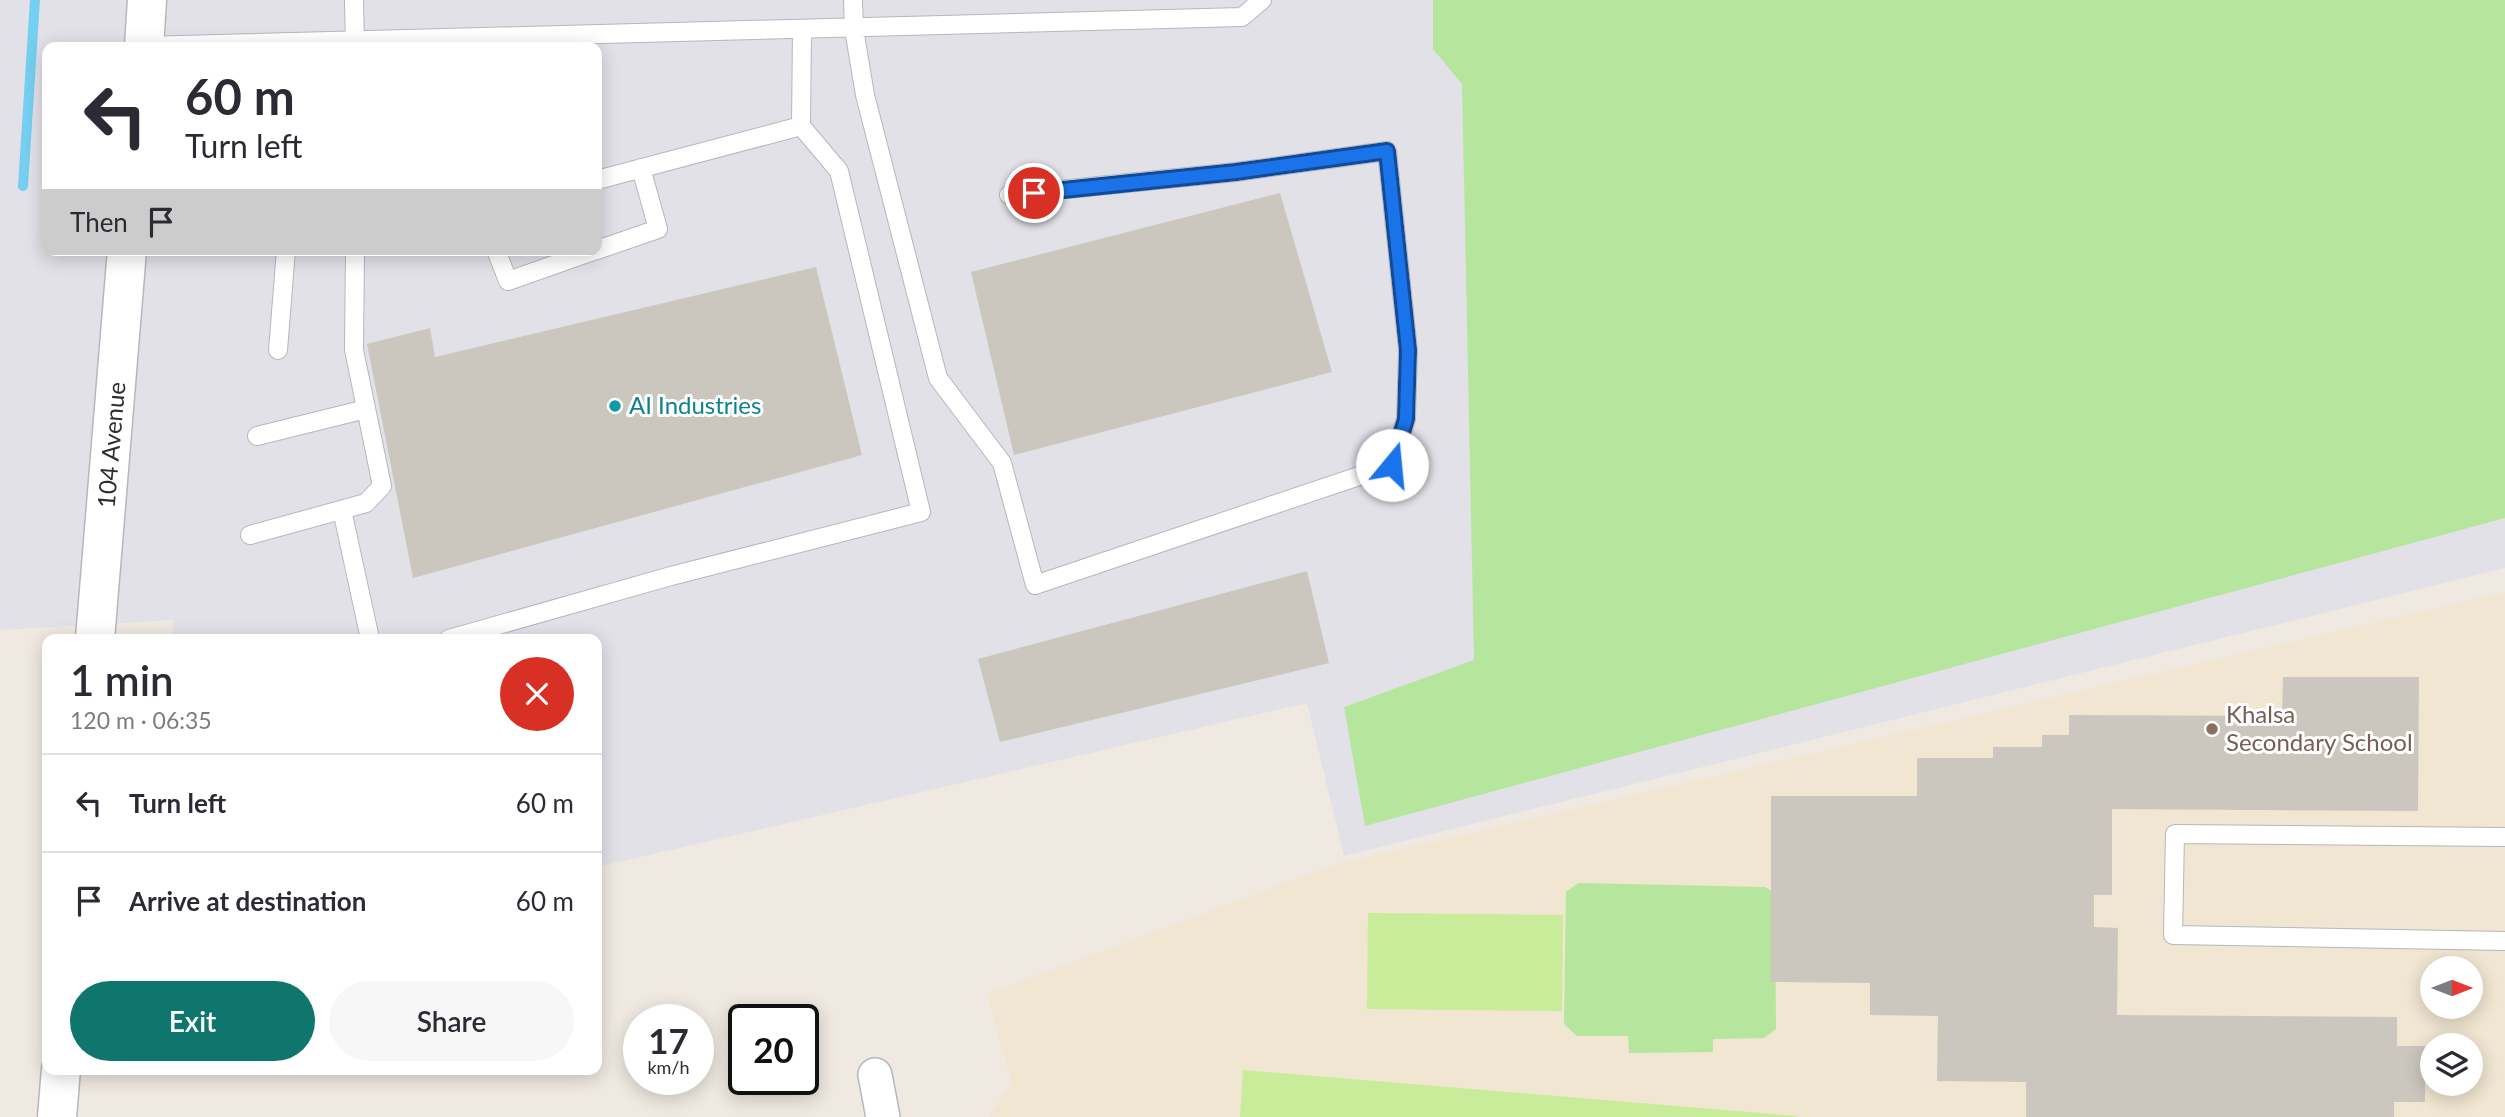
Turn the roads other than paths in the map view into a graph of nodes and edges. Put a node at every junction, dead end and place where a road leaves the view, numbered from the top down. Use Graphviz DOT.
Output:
graph roads {
  1 [pos="147,0"];
  2 [pos="354,0"];
  3 [pos="853,0"];
  4 [pos="1262,0"];
  5 [pos="854,29"];
  6 [pos="802,31"];
  7 [pos="144,42"];
  8 [pos="354,42"];
  9 [pos="423,42"];
  10 [pos="801,126"];
  11 [pos="641,168"];
  12 [pos="602,179"];
  13 [pos="1009,195"];
  14 [pos="602,248"];
  15 [pos="127,256"];
  16 [pos="286,256"];
  17 [pos="355,256"];
  18 [pos="498,256"];
  19 [pos="580,256"];
  20 [pos="278,350"];
  21 [pos="366,409"];
  22 [pos="257,436"];
  23 [pos="342,510"];
  24 [pos="250,535"];
  25 [pos="95,634"];
  26 [pos="369,634"];
  27 [pos="467,634"];
  28 [pos="2505,837"];
  29 [pos="2505,941"];
  30 [pos="60,1075"];
  31 [pos="875,1075"];
  32 [pos="57,1117"];
  33 [pos="883,1117"];
  1 -- 7 [label="main road"];
  2 -- 8 [label="lane"];
  3 -- 5 [label="lane"];
  4 -- 5 [label="lane"];
  5 -- 6 [label="lane"];
  5 -- 13 [label="lane"];
  6 -- 9 [label="lane"];
  6 -- 10 [label="lane"];
  10 -- 11 [label="lane"];
  10 -- 27 [label="lane"];
  11 -- 12 [label="lane"];
  11 -- 14 [label="lane"];
  15 -- 25 [label="main road, 104 Avenue"];
  16 -- 20 [label="lane"];
  17 -- 21 [label="lane"];
  18 -- 19 [label="lane"];
  21 -- 22 [label="lane"];
  21 -- 23 [label="lane"];
  23 -- 24 [label="lane"];
  23 -- 26 [label="lane"];
  28 -- 29 [label="lane"];
  30 -- 32 [label="main road"];
  31 -- 33 [label="street"];
}
